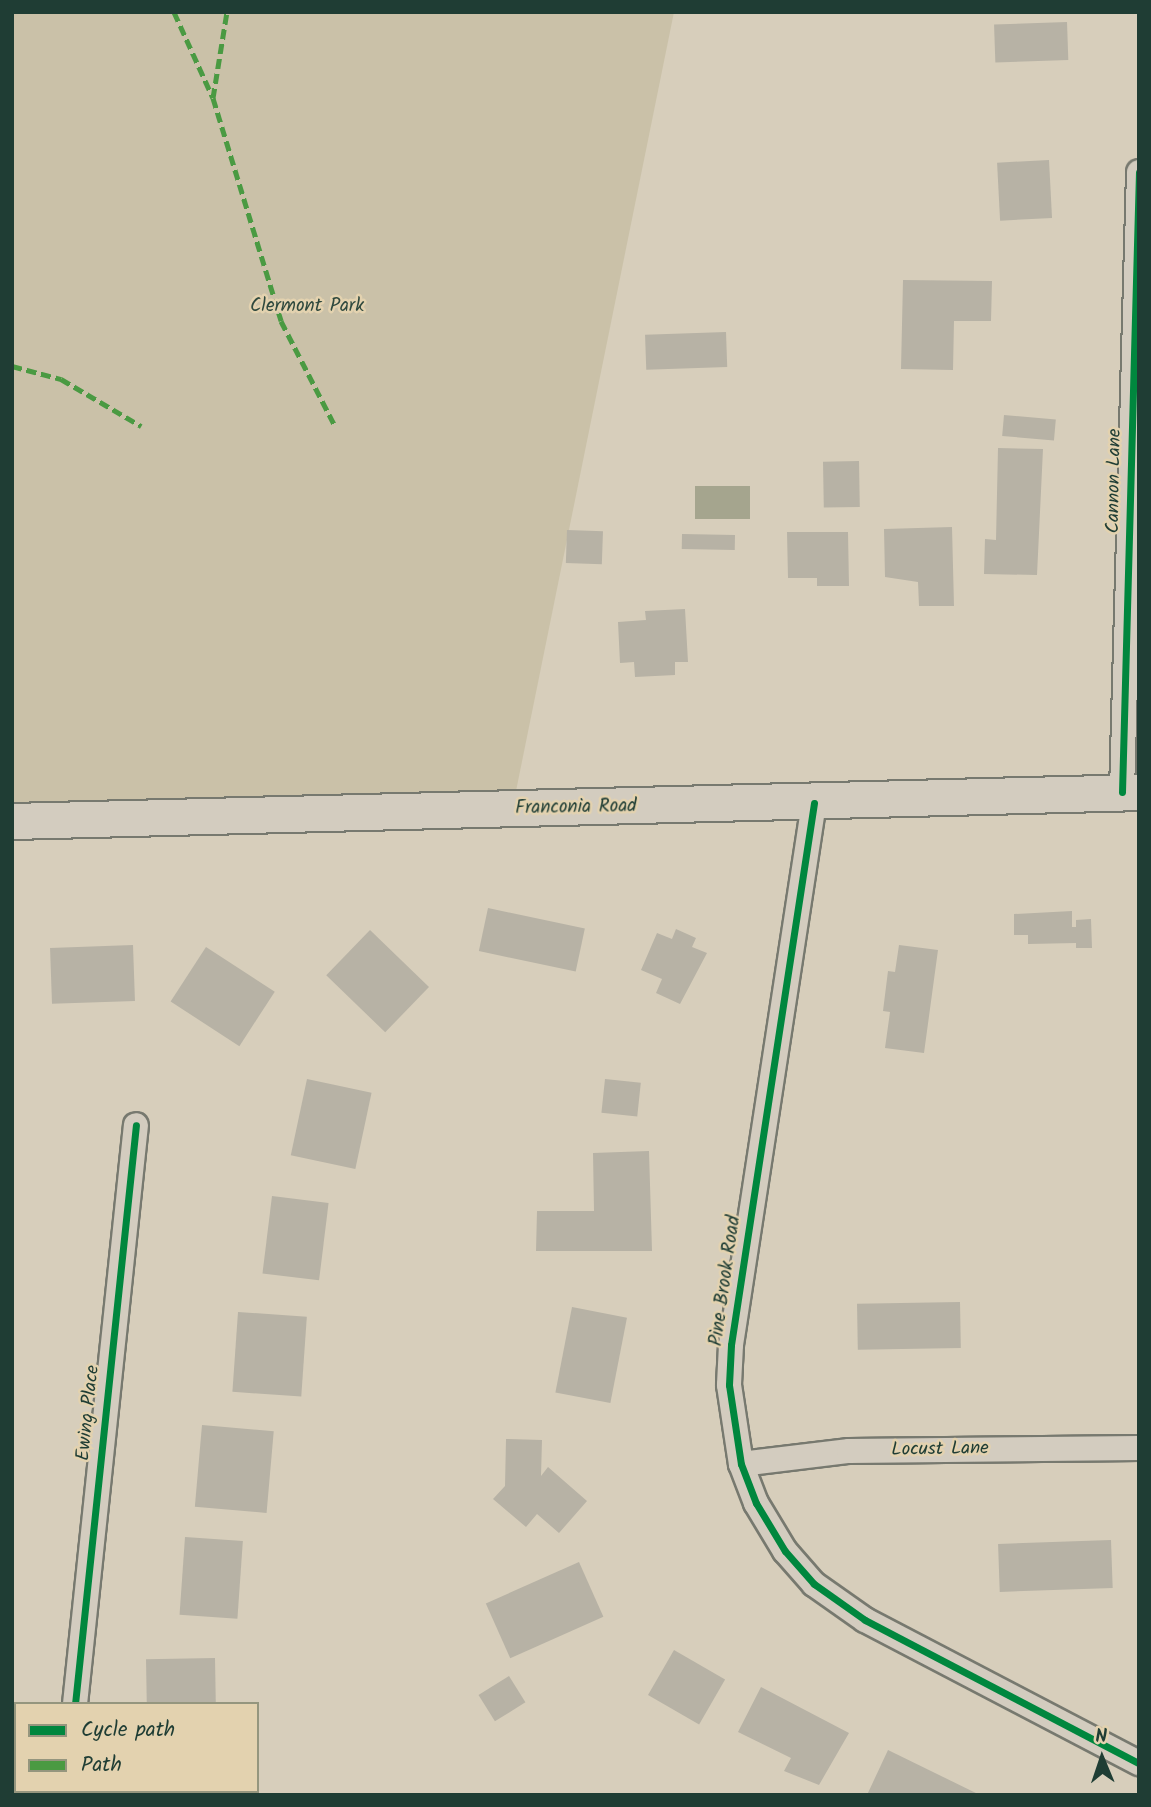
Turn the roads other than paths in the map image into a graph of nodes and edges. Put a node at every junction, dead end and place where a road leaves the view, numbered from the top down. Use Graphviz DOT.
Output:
graph roads {
  1 [pos="1139,172"];
  2 [pos="1136,406"];
  3 [pos="1131,792"];
  4 [pos="814,803"];
  5 [pos="12,821"];
  6 [pos="136,1125"];
  7 [pos="1139,1448"];
  8 [pos="741,1464"];
  9 [pos="75,1702"];
  10 [pos="1139,1763"];
  1 -- 2 [label="street, Cannon Lane"];
  2 -- 3 [label="street, Cannon Lane"];
  3 -- 4 [label="main road, Franconia Road"];
  4 -- 5 [label="main road, Franconia Road"];
  4 -- 8 [label="street, Pine Brook Road"];
  6 -- 9 [label="street, Ewing Place"];
  7 -- 8 [label="street, Locust Lane"];
  8 -- 10 [label="street, Pine Brook Road"];
}
